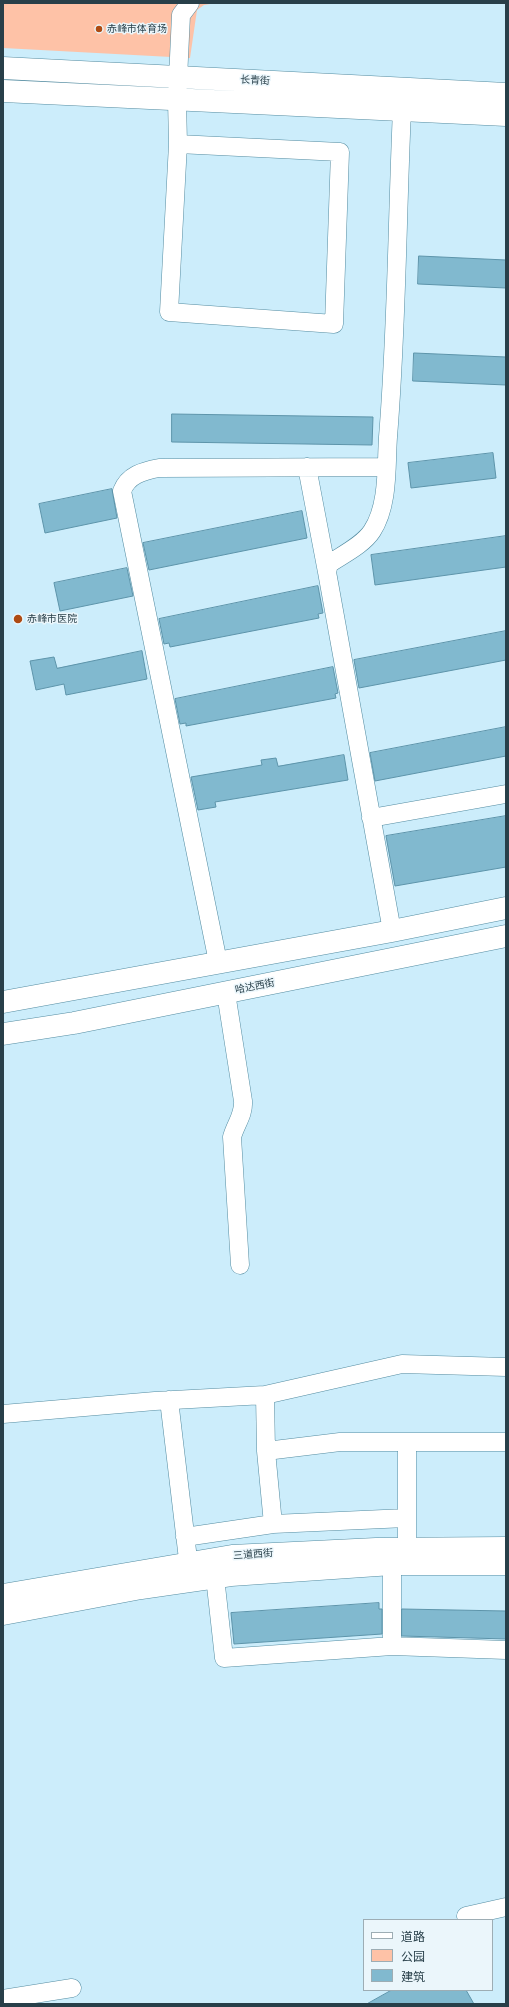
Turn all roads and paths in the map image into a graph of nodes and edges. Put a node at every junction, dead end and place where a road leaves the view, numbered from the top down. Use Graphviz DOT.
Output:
graph roads {
  1 [pos="190,3"];
  2 [pos="3,68"];
  3 [pos="178,77"];
  4 [pos="3,91"];
  5 [pos="506,94"];
  6 [pos="177,100"];
  7 [pos="402,110"];
  8 [pos="506,115"];
  9 [pos="178,144"];
  10 [pos="307,467"];
  11 [pos="386,467"];
  12 [pos="327,572"];
  13 [pos="506,794"];
  14 [pos="371,818"];
  15 [pos="506,908"];
  16 [pos="392,930"];
  17 [pos="506,936"];
  18 [pos="218,962"];
  19 [pos="226,992"];
  20 [pos="3,1002"];
  21 [pos="3,1034"];
  22 [pos="240,1265"];
  23 [pos="506,1367"];
  24 [pos="265,1395"];
  25 [pos="169,1400"];
  26 [pos="3,1414"];
  27 [pos="407,1442"];
  28 [pos="506,1442"];
  29 [pos="266,1451"];
  30 [pos="406,1518"];
  31 [pos="273,1524"];
  32 [pos="185,1537"];
  33 [pos="506,1548"];
  34 [pos="399,1556"];
  35 [pos="506,1564"];
  36 [pos="189,1572"];
  37 [pos="215,1577"];
  38 [pos="3,1595"];
  39 [pos="3,1614"];
  40 [pos="392,1646"];
  41 [pos="506,1650"];
  42 [pos="506,1908"];
  43 [pos="466,1916"];
  44 [pos="72,1988"];
  45 [pos="3,1999"];
  1 -- 3 [label="street"];
  2 -- 3 [label="main road, 长青街"];
  3 -- 5 [label="main road, 长青街"];
  3 -- 6 [label="street"];
  4 -- 6 [label="main road"];
  6 -- 7 [label="main road"];
  6 -- 9 [label="street"];
  7 -- 8 [label="main road"];
  7 -- 11 [label="street"];
  9 -- 9 [label="street"];
  10 -- 11 [label="street"];
  10 -- 12 [label="street"];
  10 -- 18 [label="street"];
  11 -- 12 [label="street"];
  12 -- 14 [label="street"];
  13 -- 14 [label="street"];
  14 -- 16 [label="street"];
  15 -- 16 [label="main road"];
  16 -- 18 [label="main road"];
  17 -- 19 [label="main road, 哈达西街"];
  18 -- 20 [label="main road"];
  19 -- 21 [label="main road, 哈达西街"];
  19 -- 22 [label="street"];
  23 -- 24 [label="street"];
  24 -- 25 [label="street"];
  24 -- 29 [label="street"];
  25 -- 26 [label="street"];
  25 -- 32 [label="street"];
  27 -- 28 [label="street"];
  27 -- 29 [label="street"];
  27 -- 30 [label="street"];
  29 -- 31 [label="street"];
  30 -- 31 [label="street"];
  30 -- 34 [label="street"];
  31 -- 32 [label="street"];
  32 -- 36 [label="street"];
  33 -- 34 [label="main road, 三道西街"];
  34 -- 35 [label="main road"];
  34 -- 36 [label="main road, 三道西街"];
  34 -- 37 [label="main road"];
  34 -- 40 [label="street"];
  36 -- 37 [label="main road"];
  36 -- 38 [label="main road, 三道西街"];
  36 -- 39 [label="main road"];
  37 -- 40 [label="street"];
  40 -- 41 [label="street"];
  42 -- 43 [label="street"];
  44 -- 45 [label="street"];
}
